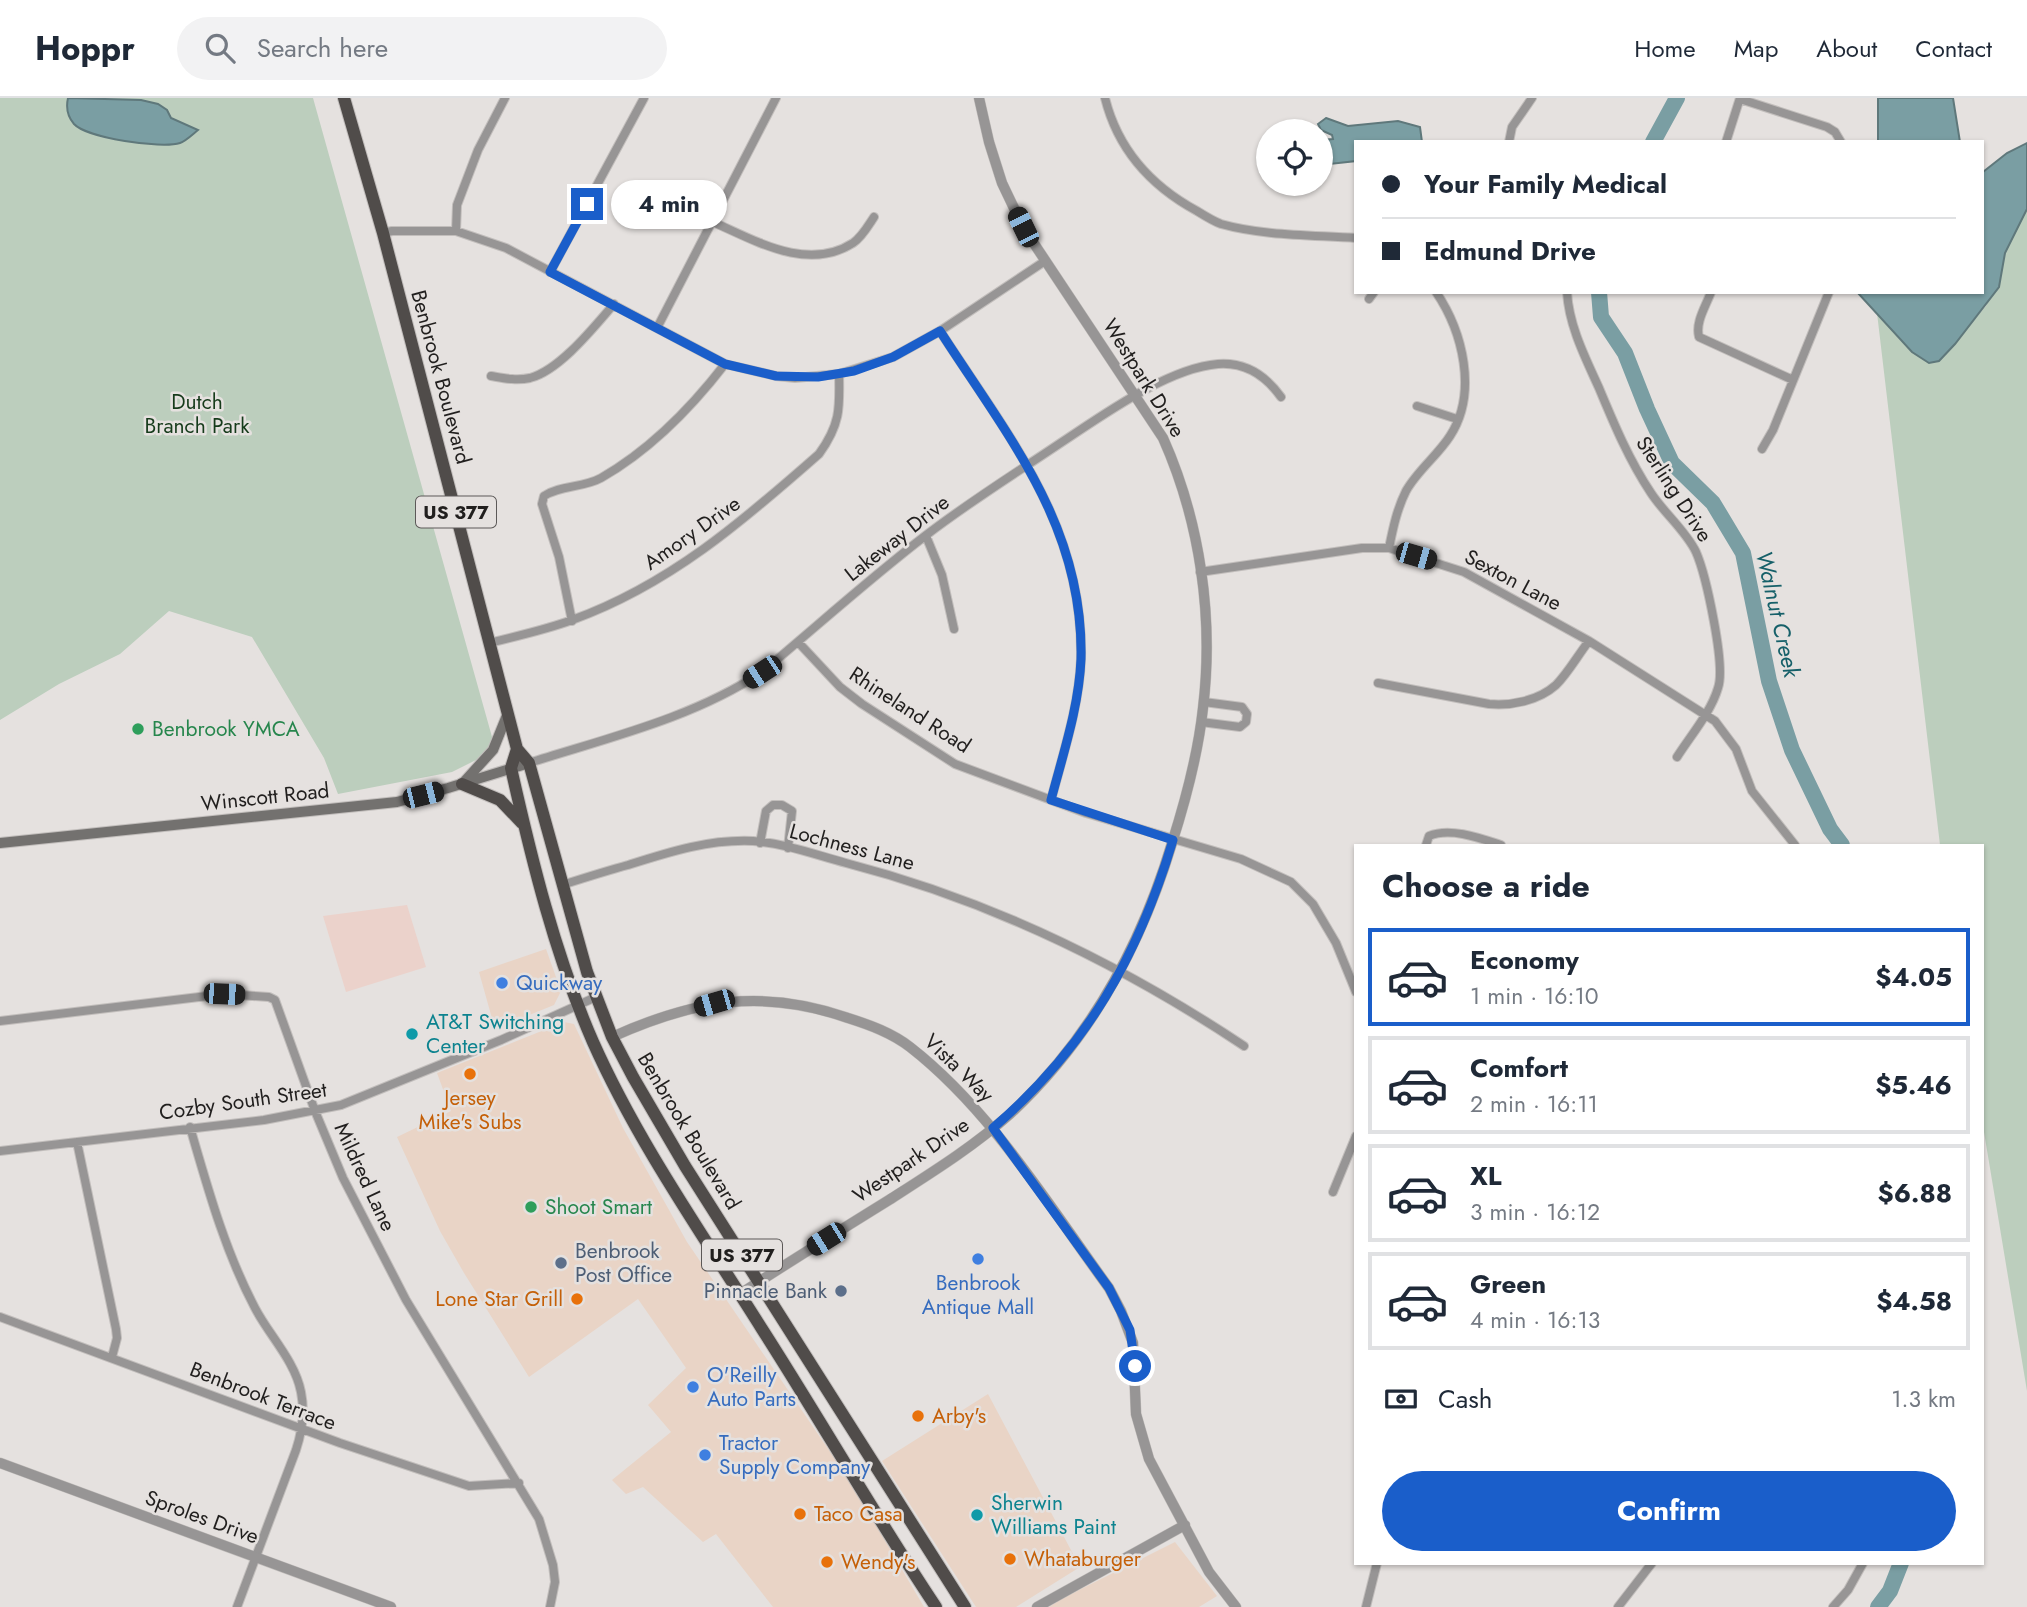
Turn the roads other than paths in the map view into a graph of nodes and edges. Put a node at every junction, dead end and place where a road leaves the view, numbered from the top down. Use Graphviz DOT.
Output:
graph roads {
  1 [pos="344,98"];
  2 [pos="505,98"];
  3 [pos="644,98"];
  4 [pos="776,98"];
  5 [pos="979,98"];
  6 [pos="1105,98"];
  7 [pos="1532,98"];
  8 [pos="1740,99"];
  9 [pos="1509,140"];
  10 [pos="1727,140"];
  11 [pos="1840,140"];
  12 [pos="874,217"];
  13 [pos="713,222"];
  14 [pos="456,231"];
  15 [pos="383,233"];
  16 [pos="1354,238"];
  17 [pos="1045,261"];
  18 [pos="550,272"];
  19 [pos="1437,294"];
  20 [pos="1567,294"];
  21 [pos="1710,294"];
  22 [pos="1828,294"];
  23 [pos="614,304"];
  24 [pos="657,328"];
  25 [pos="940,331"];
  26 [pos="725,364"];
  27 [pos="839,374"];
  28 [pos="491,376"];
  29 [pos="1793,380"];
  30 [pos="1135,395"];
  31 [pos="1281,397"];
  32 [pos="1417,406"];
  33 [pos="1457,419"];
  34 [pos="1762,450"];
  35 [pos="1027,466"];
  36 [pos="926,536"];
  37 [pos="1389,548"];
  38 [pos="1200,572"];
  39 [pos="572,621"];
  40 [pos="954,629"];
  41 [pos="1589,641"];
  42 [pos="798,642"];
  43 [pos="489,643"];
  44 [pos="1378,683"];
  45 [pos="1204,702"];
  46 [pos="508,713"];
  47 [pos="1704,714"];
  48 [pos="1201,722"];
  49 [pos="517,749"];
  50 [pos="1677,757"];
  51 [pos="529,763"];
  52 [pos="511,768"];
  53 [pos="462,784"];
  54 [pos="1051,800"];
  55 [pos="524,825"];
  56 [pos="1173,840"];
  57 [pos="1466,841"];
  58 [pos="0,843"];
  59 [pos="760,843"];
  60 [pos="1426,844"];
  61 [pos="1492,844"];
  62 [pos="1794,844"];
  63 [pos="788,848"];
  64 [pos="562,886"];
  65 [pos="1121,971"];
  66 [pos="1354,987"];
  67 [pos="596,997"];
  68 [pos="579,1004"];
  69 [pos="0,1021"];
  70 [pos="612,1037"];
  71 [pos="1244,1046"];
  72 [pos="315,1111"];
  73 [pos="190,1127"];
  74 [pos="993,1128"];
  75 [pos="1354,1141"];
  76 [pos="77,1142"];
  77 [pos="0,1151"];
  78 [pos="1334,1192"];
  79 [pos="759,1281"];
  80 [pos="740,1294"];
  81 [pos="0,1317"];
  82 [pos="111,1357"];
  83 [pos="302,1428"];
  84 [pos="0,1463"];
  85 [pos="519,1483"];
  86 [pos="1185,1525"];
  87 [pos="256,1557"];
  88 [pos="1376,1565"];
  89 [pos="1646,1565"];
  90 [pos="1862,1565"];
  91 [pos="237,1607"];
  92 [pos="391,1607"];
  93 [pos="550,1607"];
  94 [pos="936,1607"];
  95 [pos="965,1607"];
  96 [pos="1037,1607"];
  97 [pos="1236,1607"];
  98 [pos="1366,1607"];
  99 [pos="1618,1607"];
  100 [pos="1833,1607"];
  1 -- 15 [label="highway, Benbrook Boulevard / US 377"];
  2 -- 14 [label="street"];
  3 -- 18 [label="street"];
  4 -- 13 [label="street"];
  5 -- 17 [label="street, Westpark Drive"];
  6 -- 16 [label="street"];
  7 -- 9 [label="street"];
  8 -- 10 [label="street"];
  8 -- 11 [label="street"];
  12 -- 13 [label="street"];
  13 -- 24 [label="street"];
  14 -- 15 [label="street"];
  14 -- 18 [label="street"];
  15 -- 43 [label="highway, Benbrook Boulevard / US 377"];
  17 -- 25 [label="street"];
  17 -- 30 [label="street, Westpark Drive"];
  18 -- 23 [label="street"];
  19 -- 33 [label="street"];
  20 -- 47 [label="street, Sterling Drive"];
  21 -- 29 [label="street"];
  22 -- 29 [label="street"];
  23 -- 24 [label="street"];
  23 -- 28 [label="street"];
  24 -- 26 [label="street"];
  25 -- 27 [label="street"];
  25 -- 35 [label="street"];
  26 -- 27 [label="street"];
  26 -- 39 [label="street"];
  27 -- 39 [label="street, Amory Drive"];
  29 -- 34 [label="street"];
  30 -- 31 [label="street, Lakeway Drive"];
  30 -- 35 [label="street, Lakeway Drive"];
  30 -- 38 [label="street, Westpark Drive"];
  32 -- 33 [label="street"];
  33 -- 37 [label="street"];
  35 -- 36 [label="street, Lakeway Drive"];
  35 -- 54 [label="street"];
  36 -- 40 [label="street"];
  36 -- 42 [label="street, Lakeway Drive"];
  37 -- 38 [label="street, Sexton Lane"];
  37 -- 41 [label="street, Sexton Lane"];
  38 -- 45 [label="street, Westpark Drive"];
  39 -- 43 [label="street, Amory Drive"];
  41 -- 44 [label="street"];
  41 -- 47 [label="street, Sexton Lane"];
  42 -- 51 [label="street, Lakeway Drive"];
  42 -- 54 [label="street, Rhineland Road"];
  43 -- 46 [label="highway, Benbrook Boulevard / US 377"];
  45 -- 48 [label="street, Westpark Drive"];
  45 -- 48 [label="street"];
  46 -- 49 [label="highway, Benbrook Boulevard / US 377"];
  46 -- 53 [label="main road"];
  47 -- 50 [label="street, Sterling Drive"];
  47 -- 62 [label="street"];
  48 -- 56 [label="street, Westpark Drive"];
  49 -- 51 [label="highway, Benbrook Boulevard / US 377"];
  49 -- 52 [label="highway"];
  51 -- 52 [label="main road, Winscott Road"];
  51 -- 64 [label="highway, Benbrook Boulevard / US 377"];
  52 -- 53 [label="main road, Winscott Road"];
  52 -- 55 [label="highway, Benbrook Boulevard / US 377"];
  53 -- 55 [label="highway"];
  53 -- 58 [label="main road, Winscott Road"];
  54 -- 56 [label="street, Rhineland Road"];
  55 -- 68 [label="highway, Benbrook Boulevard / US 377"];
  56 -- 65 [label="street, Westpark Drive"];
  56 -- 66 [label="street, Rhineland Road"];
  57 -- 60 [label="street"];
  57 -- 61 [label="street"];
  59 -- 63 [label="street, Lochness Lane"];
  59 -- 63 [label="street"];
  59 -- 64 [label="street, Lochness Lane"];
  63 -- 65 [label="street, Lochness Lane"];
  64 -- 67 [label="highway, Benbrook Boulevard / US 377"];
  65 -- 71 [label="street, Lochness Lane"];
  65 -- 74 [label="street, Westpark Drive"];
  67 -- 68 [label="street, Cozby South Street"];
  67 -- 70 [label="highway, Benbrook Boulevard / US 377"];
  68 -- 72 [label="street, Cozby South Street"];
  68 -- 80 [label="highway, Benbrook Boulevard / US 377"];
  69 -- 72 [label="street, Mildred Lane"];
  70 -- 74 [label="street, Vista Way"];
  70 -- 79 [label="highway, Benbrook Boulevard / US 377"];
  72 -- 73 [label="street, Cozby South Street"];
  72 -- 85 [label="street, Mildred Lane"];
  73 -- 76 [label="street, Cozby South Street"];
  73 -- 83 [label="street"];
  74 -- 79 [label="street, Westpark Drive"];
  74 -- 86 [label="street, Vista Way"];
  75 -- 78 [label="street"];
  76 -- 77 [label="street, Cozby South Street"];
  76 -- 82 [label="street"];
  79 -- 80 [label="street, Westpark Drive"];
  79 -- 95 [label="highway, Benbrook Boulevard / US 377"];
  80 -- 94 [label="highway, Benbrook Boulevard / US 377"];
  81 -- 82 [label="street, Benbrook Terrace"];
  82 -- 83 [label="street, Benbrook Terrace"];
  83 -- 85 [label="street, Benbrook Terrace"];
  83 -- 87 [label="street"];
  84 -- 87 [label="street, Sproles Drive"];
  85 -- 93 [label="street, Mildred Lane"];
  86 -- 96 [label="street"];
  86 -- 97 [label="street, Vista Way"];
  87 -- 91 [label="street"];
  87 -- 92 [label="street, Sproles Drive"];
  88 -- 98 [label="street"];
  89 -- 99 [label="street"];
  90 -- 100 [label="street"];
}
